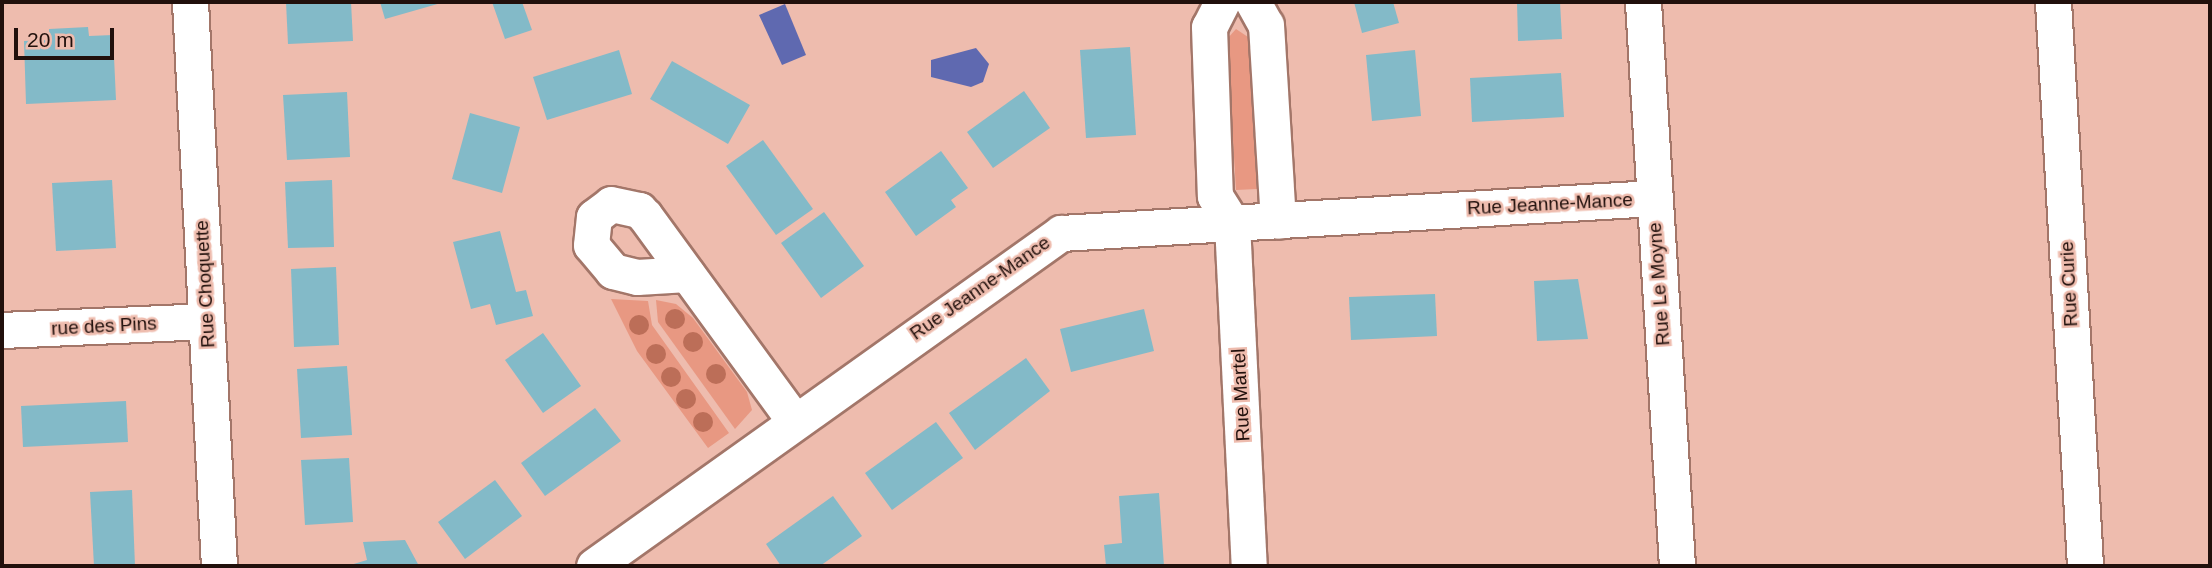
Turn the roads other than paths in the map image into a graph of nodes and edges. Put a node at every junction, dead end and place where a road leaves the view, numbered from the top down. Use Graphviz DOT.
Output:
graph roads {
  1 [pos="190,2"];
  2 [pos="1222,2"];
  3 [pos="1253,2"];
  4 [pos="1643,2"];
  5 [pos="2053,2"];
  6 [pos="1654,198"];
  7 [pos="1278,220"];
  8 [pos="1232,223"];
  9 [pos="687,274"];
  10 [pos="206,321"];
  11 [pos="2,330"];
  12 [pos="794,420"];
  13 [pos="219,566"];
  14 [pos="594,566"];
  15 [pos="1249,566"];
  16 [pos="1677,566"];
  17 [pos="2085,566"];
  1 -- 10 [label="street, Rue Choquette"];
  2 -- 8 [label="street"];
  3 -- 7 [label="street"];
  4 -- 6 [label="street, Rue Le Moyne"];
  5 -- 17 [label="street, Rue Curie"];
  6 -- 7 [label="street, Rue Jeanne-Mance"];
  6 -- 16 [label="street, Rue Le Moyne"];
  7 -- 8 [label="street, Rue Jeanne-Mance"];
  8 -- 12 [label="street, Rue Jeanne-Mance"];
  8 -- 15 [label="street, Rue Martel"];
  9 -- 12 [label="street"];
  10 -- 11 [label="street, rue des Pins"];
  10 -- 13 [label="street, Rue Choquette"];
  12 -- 14 [label="street, Rue Jeanne-Mance"];
}
